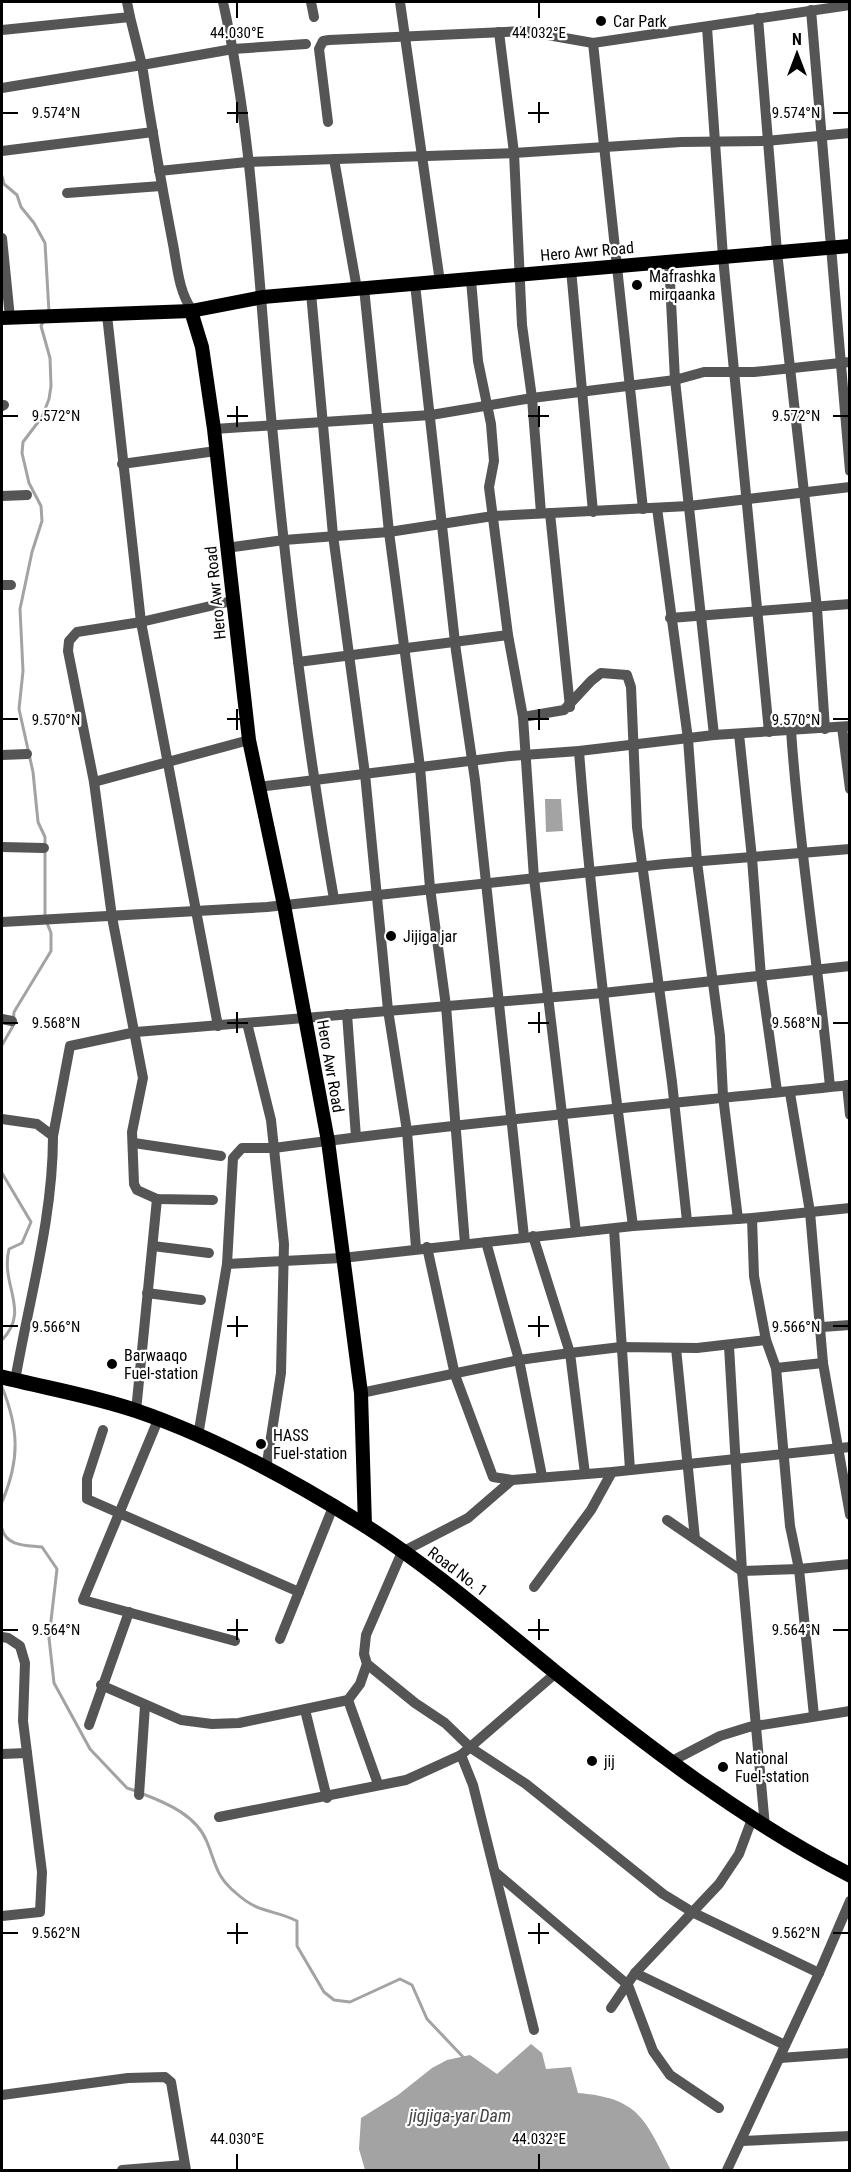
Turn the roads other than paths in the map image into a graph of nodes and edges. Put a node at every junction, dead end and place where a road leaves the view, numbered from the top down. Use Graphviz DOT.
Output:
graph roads {
  1 [pos="127,2"];
  2 [pos="223,2"];
  3 [pos="311,2"];
  4 [pos="400,2"];
  5 [pos="849,5"];
  6 [pos="811,10"];
  7 [pos="129,17"];
  8 [pos="314,17"];
  9 [pos="758,18"];
  10 [pos="707,27"];
  11 [pos="2,30"];
  12 [pos="499,32"];
  13 [pos="406,35"];
  14 [pos="593,43"];
  15 [pos="306,44"];
  16 [pos="233,49"];
  17 [pos="142,65"];
  18 [pos="2,88"];
  19 [pos="328,122"];
  20 [pos="153,132"];
  21 [pos="849,132"];
  22 [pos="820,136"];
  23 [pos="766,141"];
  24 [pos="714,142"];
  25 [pos="603,148"];
  26 [pos="2,151"];
  27 [pos="514,153"];
  28 [pos="422,156"];
  29 [pos="334,159"];
  30 [pos="247,162"];
  31 [pos="159,171"];
  32 [pos="161,186"];
  33 [pos="67,193"];
  34 [pos="2,238"];
  35 [pos="849,246"];
  36 [pos="833,247"];
  37 [pos="777,252"];
  38 [pos="723,257"];
  39 [pos="669,261"];
  40 [pos="617,265"];
  41 [pos="571,269"];
  42 [pos="522,274"];
  43 [pos="471,280"];
  44 [pos="440,282"];
  45 [pos="415,284"];
  46 [pos="361,289"];
  47 [pos="311,293"];
  48 [pos="263,297"];
  49 [pos="192,310"];
  50 [pos="107,315"];
  51 [pos="6,318"];
  52 [pos="844,362"];
  53 [pos="790,369"];
  54 [pos="736,372"];
  55 [pos="675,380"];
  56 [pos="628,387"];
  57 [pos="584,393"];
  58 [pos="532,398"];
  59 [pos="486,406"];
  60 [pos="431,415"];
  61 [pos="377,418"];
  62 [pos="323,422"];
  63 [pos="272,424"];
  64 [pos="214,429"];
  65 [pos="216,451"];
  66 [pos="122,464"];
  67 [pos="849,471"];
  68 [pos="849,487"];
  69 [pos="804,492"];
  70 [pos="27,495"];
  71 [pos="2,496"];
  72 [pos="747,500"];
  73 [pos="689,506"];
  74 [pos="643,508"];
  75 [pos="657,508"];
  76 [pos="593,512"];
  77 [pos="545,513"];
  78 [pos="494,516"];
  79 [pos="441,522"];
  80 [pos="388,532"];
  81 [pos="333,535"];
  82 [pos="284,540"];
  83 [pos="226,548"];
  84 [pos="232,601"];
  85 [pos="849,604"];
  86 [pos="817,608"];
  87 [pos="759,612"];
  88 [pos="701,617"];
  89 [pos="670,618"];
  90 [pos="141,622"];
  91 [pos="508,635"];
  92 [pos="455,644"];
  93 [pos="404,650"];
  94 [pos="350,657"];
  95 [pos="298,662"];
  96 [pos="570,707"];
  97 [pos="523,717"];
  98 [pos="846,727"];
  99 [pos="825,729"];
  100 [pos="791,730"];
  101 [pos="769,732"];
  102 [pos="739,734"];
  103 [pos="714,735"];
  104 [pos="688,739"];
  105 [pos="249,740"];
  106 [pos="634,745"];
  107 [pos="579,751"];
  108 [pos="27,754"];
  109 [pos="2,755"];
  110 [pos="526,755"];
  111 [pos="167,762"];
  112 [pos="473,762"];
  113 [pos="420,767"];
  114 [pos="366,774"];
  115 [pos="312,779"];
  116 [pos="94,782"];
  117 [pos="258,787"];
  118 [pos="849,789"];
  119 [pos="2,847"];
  120 [pos="44,848"];
  121 [pos="849,849"];
  122 [pos="801,852"];
  123 [pos="753,858"];
  124 [pos="697,862"];
  125 [pos="644,867"];
  126 [pos="589,873"];
  127 [pos="534,878"];
  128 [pos="486,883"];
  129 [pos="430,888"];
  130 [pos="376,894"];
  131 [pos="334,899"];
  132 [pos="284,905"];
  133 [pos="196,912"];
  134 [pos="112,917"];
  135 [pos="2,922"];
  136 [pos="849,966"];
  137 [pos="819,969"];
  138 [pos="761,977"];
  139 [pos="713,980"];
  140 [pos="657,986"];
  141 [pos="603,993"];
  142 [pos="548,996"];
  143 [pos="498,1000"];
  144 [pos="446,1006"];
  145 [pos="388,1010"];
  146 [pos="347,1014"];
  147 [pos="306,1018"];
  148 [pos="247,1023"];
  149 [pos="218,1026"];
  150 [pos="136,1032"];
  151 [pos="848,1085"];
  152 [pos="831,1087"];
  153 [pos="777,1091"];
  154 [pos="790,1092"];
  155 [pos="723,1096"];
  156 [pos="673,1102"];
  157 [pos="618,1110"];
  158 [pos="849,1115"];
  159 [pos="563,1116"];
  160 [pos="513,1117"];
  161 [pos="2,1119"];
  162 [pos="456,1125"];
  163 [pos="407,1131"];
  164 [pos="53,1136"];
  165 [pos="356,1137"];
  166 [pos="328,1141"];
  167 [pos="134,1143"];
  168 [pos="274,1148"];
  169 [pos="221,1156"];
  170 [pos="157,1199"];
  171 [pos="213,1200"];
  172 [pos="849,1208"];
  173 [pos="810,1212"];
  174 [pos="752,1218"];
  175 [pos="738,1219"];
  176 [pos="687,1221"];
  177 [pos="633,1226"];
  178 [pos="614,1229"];
  179 [pos="576,1232"];
  180 [pos="529,1237"];
  181 [pos="486,1242"];
  182 [pos="465,1244"];
  183 [pos="153,1246"];
  184 [pos="422,1248"];
  185 [pos="209,1254"];
  186 [pos="342,1258"];
  187 [pos="283,1261"];
  188 [pos="227,1264"];
  189 [pos="147,1293"];
  190 [pos="201,1300"];
  191 [pos="849,1325"];
  192 [pos="822,1327"];
  193 [pos="766,1340"];
  194 [pos="729,1346"];
  195 [pos="621,1347"];
  196 [pos="676,1348"];
  197 [pos="570,1353"];
  198 [pos="519,1360"];
  199 [pos="823,1363"];
  200 [pos="776,1368"];
  201 [pos="455,1375"];
  202 [pos="8,1379"];
  203 [pos="360,1393"];
  204 [pos="136,1411"];
  205 [pos="158,1420"];
  206 [pos="103,1430"];
  207 [pos="198,1436"];
  208 [pos="849,1447"];
  209 [pos="836,1449"];
  210 [pos="784,1454"];
  211 [pos="735,1461"];
  212 [pos="686,1466"];
  213 [pos="266,1469"];
  214 [pos="630,1470"];
  215 [pos="612,1472"];
  216 [pos="585,1474"];
  217 [pos="542,1476"];
  218 [pos="512,1480"];
  219 [pos="333,1507"];
  220 [pos="119,1513"];
  221 [pos="849,1515"];
  222 [pos="667,1520"];
  223 [pos="365,1526"];
  224 [pos="695,1539"];
  225 [pos="402,1552"];
  226 [pos="849,1564"];
  227 [pos="799,1569"];
  228 [pos="742,1572"];
  229 [pos="534,1587"];
  230 [pos="299,1592"];
  231 [pos="129,1612"];
  232 [pos="2,1637"];
  233 [pos="280,1639"];
  234 [pos="235,1641"];
  235 [pos="368,1664"];
  236 [pos="556,1672"];
  237 [pos="101,1685"];
  238 [pos="348,1700"];
  239 [pos="145,1706"];
  240 [pos="305,1710"];
  241 [pos="849,1711"];
  242 [pos="814,1716"];
  243 [pos="89,1725"];
  244 [pos="757,1725"];
  245 [pos="471,1748"];
  246 [pos="27,1753"];
  247 [pos="2,1754"];
  248 [pos="461,1755"];
  249 [pos="672,1761"];
  250 [pos="378,1784"];
  251 [pos="139,1795"];
  252 [pos="327,1798"];
  253 [pos="219,1817"];
  254 [pos="758,1823"];
  255 [pos="495,1872"];
  256 [pos="849,1875"];
  257 [pos="849,1901"];
  258 [pos="694,1913"];
  259 [pos="2,1916"];
  260 [pos="635,1973"];
  261 [pos="819,1973"];
  262 [pos="628,1985"];
  263 [pos="611,2008"];
  264 [pos="534,2030"];
  265 [pos="785,2045"];
  266 [pos="849,2054"];
  267 [pos="780,2058"];
  268 [pos="2,2095"];
  269 [pos="719,2108"];
  270 [pos="849,2136"];
  271 [pos="742,2141"];
  272 [pos="185,2168"];
  273 [pos="122,2170"];
  274 [pos="727,2170"];
  1 -- 7 [label="street"];
  2 -- 16 [label="street"];
  3 -- 8 [label="street"];
  4 -- 13 [label="street"];
  5 -- 6 [label="street"];
  6 -- 9 [label="street"];
  6 -- 22 [label="street"];
  7 -- 11 [label="street"];
  7 -- 17 [label="street"];
  9 -- 10 [label="street"];
  9 -- 23 [label="street"];
  10 -- 14 [label="street"];
  10 -- 24 [label="street"];
  12 -- 13 [label="street"];
  12 -- 14 [label="street"];
  12 -- 27 [label="street"];
  13 -- 19 [label="street"];
  13 -- 28 [label="street"];
  14 -- 25 [label="street"];
  15 -- 16 [label="street"];
  16 -- 17 [label="street"];
  16 -- 30 [label="street"];
  17 -- 18 [label="street"];
  17 -- 20 [label="street"];
  20 -- 26 [label="street"];
  20 -- 31 [label="street"];
  21 -- 22 [label="street"];
  22 -- 23 [label="street"];
  22 -- 36 [label="street"];
  23 -- 24 [label="street"];
  23 -- 37 [label="street"];
  24 -- 25 [label="street"];
  24 -- 38 [label="street"];
  25 -- 27 [label="street"];
  25 -- 40 [label="street"];
  27 -- 28 [label="street"];
  27 -- 42 [label="street"];
  28 -- 29 [label="street"];
  28 -- 44 [label="street"];
  29 -- 30 [label="street"];
  29 -- 46 [label="street"];
  30 -- 31 [label="street"];
  30 -- 48 [label="street"];
  31 -- 32 [label="street"];
  32 -- 33 [label="street"];
  32 -- 49 [label="street"];
  34 -- 51 [label="street"];
  35 -- 36 [label="main road, Hero Awr Road"];
  36 -- 37 [label="main road, Hero Awr Road"];
  36 -- 52 [label="street"];
  37 -- 38 [label="main road, Hero Awr Road"];
  37 -- 53 [label="street"];
  38 -- 39 [label="main road, Hero Awr Road"];
  38 -- 54 [label="street"];
  39 -- 40 [label="main road, Hero Awr Road"];
  39 -- 55 [label="street"];
  40 -- 41 [label="main road, Hero Awr Road"];
  40 -- 56 [label="street"];
  41 -- 42 [label="main road, Hero Awr Road"];
  41 -- 57 [label="street"];
  42 -- 43 [label="main road, Hero Awr Road"];
  42 -- 58 [label="street"];
  43 -- 44 [label="main road, Hero Awr Road"];
  43 -- 59 [label="street"];
  44 -- 45 [label="main road, Hero Awr Road"];
  45 -- 46 [label="main road, Hero Awr Road"];
  45 -- 60 [label="street"];
  46 -- 47 [label="main road, Hero Awr Road"];
  46 -- 61 [label="street"];
  47 -- 48 [label="main road, Hero Awr Road"];
  47 -- 62 [label="street"];
  48 -- 49 [label="main road, Hero Awr Road"];
  48 -- 63 [label="street"];
  49 -- 50 [label="main road"];
  49 -- 64 [label="main road, Hero Awr Road"];
  50 -- 51 [label="main road"];
  50 -- 66 [label="street"];
  52 -- 53 [label="street"];
  52 -- 67 [label="street"];
  53 -- 54 [label="street"];
  53 -- 69 [label="street"];
  54 -- 55 [label="street"];
  54 -- 72 [label="street"];
  55 -- 56 [label="street"];
  55 -- 73 [label="street"];
  56 -- 57 [label="street"];
  56 -- 74 [label="street"];
  57 -- 58 [label="street"];
  57 -- 76 [label="street"];
  58 -- 59 [label="street"];
  58 -- 77 [label="street"];
  59 -- 60 [label="street"];
  59 -- 78 [label="street"];
  60 -- 61 [label="street"];
  60 -- 79 [label="street"];
  61 -- 62 [label="street"];
  61 -- 80 [label="street"];
  62 -- 63 [label="street"];
  62 -- 81 [label="street"];
  63 -- 64 [label="street"];
  63 -- 82 [label="street"];
  64 -- 65 [label="main road, Hero Awr Road"];
  65 -- 66 [label="street"];
  65 -- 83 [label="main road, Hero Awr Road"];
  66 -- 90 [label="street"];
  68 -- 69 [label="street"];
  69 -- 72 [label="street"];
  69 -- 86 [label="street"];
  70 -- 71 [label="street"];
  72 -- 73 [label="street"];
  72 -- 87 [label="street"];
  73 -- 75 [label="street"];
  73 -- 88 [label="street"];
  74 -- 75 [label="street"];
  74 -- 76 [label="street"];
  75 -- 89 [label="street"];
  76 -- 77 [label="street"];
  77 -- 78 [label="street"];
  77 -- 96 [label="street"];
  78 -- 79 [label="street"];
  78 -- 91 [label="street"];
  79 -- 80 [label="street"];
  79 -- 92 [label="street"];
  80 -- 81 [label="street"];
  80 -- 93 [label="street"];
  81 -- 82 [label="street"];
  81 -- 94 [label="street"];
  82 -- 83 [label="street"];
  82 -- 95 [label="street"];
  83 -- 84 [label="main road, Hero Awr Road"];
  84 -- 90 [label="street"];
  84 -- 105 [label="main road, Hero Awr Road"];
  85 -- 86 [label="street"];
  86 -- 87 [label="street"];
  86 -- 99 [label="street"];
  87 -- 88 [label="street"];
  87 -- 101 [label="street"];
  88 -- 89 [label="street"];
  88 -- 103 [label="street"];
  89 -- 104 [label="street"];
  90 -- 111 [label="street"];
  90 -- 116 [label="street"];
  91 -- 92 [label="street"];
  91 -- 97 [label="street"];
  92 -- 93 [label="street"];
  92 -- 112 [label="street"];
  93 -- 94 [label="street"];
  93 -- 113 [label="street"];
  94 -- 95 [label="street"];
  94 -- 114 [label="street"];
  95 -- 115 [label="street"];
  96 -- 97 [label="street"];
  96 -- 106 [label="street"];
  97 -- 110 [label="street"];
  98 -- 99 [label="street"];
  98 -- 118 [label="street"];
  99 -- 100 [label="street"];
  100 -- 101 [label="street"];
  100 -- 122 [label="street"];
  101 -- 102 [label="street"];
  102 -- 103 [label="street"];
  102 -- 123 [label="street"];
  103 -- 104 [label="street"];
  104 -- 106 [label="street"];
  104 -- 124 [label="street"];
  105 -- 111 [label="street"];
  105 -- 117 [label="main road, Hero Awr Road"];
  106 -- 107 [label="street"];
  106 -- 125 [label="street"];
  107 -- 110 [label="street"];
  107 -- 126 [label="street"];
  108 -- 109 [label="street"];
  110 -- 112 [label="street"];
  110 -- 127 [label="street"];
  111 -- 116 [label="street"];
  111 -- 133 [label="street"];
  112 -- 113 [label="street"];
  112 -- 128 [label="street"];
  113 -- 114 [label="street"];
  113 -- 129 [label="street"];
  114 -- 115 [label="street"];
  114 -- 130 [label="street"];
  115 -- 117 [label="street"];
  115 -- 131 [label="street"];
  116 -- 134 [label="street"];
  117 -- 132 [label="main road, Hero Awr Road"];
  119 -- 120 [label="street"];
  121 -- 122 [label="street"];
  122 -- 123 [label="street"];
  122 -- 137 [label="street"];
  123 -- 124 [label="street"];
  123 -- 138 [label="street"];
  124 -- 125 [label="street"];
  124 -- 139 [label="street"];
  125 -- 126 [label="street"];
  125 -- 140 [label="street"];
  126 -- 127 [label="street"];
  126 -- 141 [label="street"];
  127 -- 128 [label="street"];
  127 -- 142 [label="street"];
  128 -- 129 [label="street"];
  128 -- 143 [label="street"];
  129 -- 130 [label="street"];
  129 -- 144 [label="street"];
  130 -- 131 [label="street"];
  130 -- 145 [label="street"];
  131 -- 132 [label="street"];
  132 -- 133 [label="street"];
  132 -- 147 [label="main road, Hero Awr Road"];
  133 -- 134 [label="street"];
  133 -- 149 [label="street"];
  134 -- 135 [label="street"];
  134 -- 150 [label="street"];
  136 -- 137 [label="street"];
  137 -- 138 [label="street"];
  137 -- 152 [label="street"];
  138 -- 139 [label="street"];
  138 -- 153 [label="street"];
  139 -- 140 [label="street"];
  139 -- 155 [label="street"];
  140 -- 141 [label="street"];
  140 -- 156 [label="street"];
  141 -- 142 [label="street"];
  141 -- 157 [label="street"];
  142 -- 143 [label="street"];
  142 -- 159 [label="street"];
  143 -- 144 [label="street"];
  143 -- 160 [label="street"];
  144 -- 145 [label="street"];
  144 -- 162 [label="street"];
  145 -- 146 [label="street"];
  145 -- 163 [label="street"];
  146 -- 147 [label="street"];
  146 -- 165 [label="street"];
  147 -- 148 [label="street"];
  147 -- 166 [label="main road, Hero Awr Road"];
  148 -- 149 [label="street"];
  148 -- 168 [label="street"];
  149 -- 150 [label="street"];
  150 -- 164 [label="street"];
  150 -- 167 [label="street"];
  151 -- 152 [label="street"];
  151 -- 158 [label="street"];
  152 -- 154 [label="street"];
  153 -- 154 [label="street"];
  153 -- 155 [label="street"];
  154 -- 173 [label="street"];
  155 -- 156 [label="street"];
  155 -- 175 [label="street"];
  156 -- 157 [label="street"];
  156 -- 176 [label="street"];
  157 -- 159 [label="street"];
  157 -- 177 [label="street"];
  159 -- 160 [label="street"];
  159 -- 179 [label="street"];
  160 -- 162 [label="street"];
  160 -- 180 [label="street"];
  161 -- 164 [label="street"];
  162 -- 163 [label="street"];
  162 -- 182 [label="street"];
  163 -- 165 [label="street"];
  163 -- 184 [label="street"];
  164 -- 202 [label="street"];
  165 -- 166 [label="street"];
  166 -- 168 [label="street"];
  166 -- 186 [label="main road, Hero Awr Road"];
  167 -- 169 [label="street"];
  167 -- 170 [label="street"];
  168 -- 187 [label="street"];
  168 -- 188 [label="street"];
  170 -- 171 [label="street"];
  170 -- 183 [label="street"];
  172 -- 173 [label="street"];
  173 -- 174 [label="street"];
  173 -- 192 [label="street"];
  174 -- 175 [label="street"];
  174 -- 193 [label="street"];
  175 -- 176 [label="street"];
  176 -- 177 [label="street"];
  177 -- 178 [label="street"];
  178 -- 179 [label="street"];
  178 -- 195 [label="street"];
  179 -- 180 [label="street"];
  180 -- 181 [label="street"];
  180 -- 197 [label="street"];
  181 -- 182 [label="street"];
  181 -- 198 [label="street"];
  182 -- 184 [label="street"];
  183 -- 185 [label="street"];
  183 -- 189 [label="street"];
  184 -- 186 [label="street"];
  184 -- 201 [label="street"];
  186 -- 187 [label="street"];
  186 -- 203 [label="main road, Hero Awr Road"];
  187 -- 188 [label="street"];
  187 -- 213 [label="street"];
  188 -- 207 [label="street"];
  189 -- 190 [label="street"];
  189 -- 204 [label="street"];
  191 -- 192 [label="street"];
  192 -- 199 [label="street"];
  193 -- 194 [label="street"];
  193 -- 200 [label="street"];
  194 -- 196 [label="street"];
  194 -- 211 [label="street"];
  195 -- 196 [label="street"];
  195 -- 197 [label="street"];
  195 -- 214 [label="street"];
  196 -- 212 [label="street"];
  197 -- 198 [label="street"];
  197 -- 216 [label="street"];
  198 -- 201 [label="street"];
  198 -- 217 [label="street"];
  199 -- 200 [label="street"];
  199 -- 209 [label="street"];
  200 -- 210 [label="street"];
  201 -- 203 [label="street"];
  201 -- 218 [label="street"];
  202 -- 204 [label="highway, Road No. 1"];
  203 -- 223 [label="main road, Hero Awr Road"];
  204 -- 205 [label="highway, Road No. 1"];
  205 -- 207 [label="highway, Road No. 1"];
  205 -- 220 [label="street"];
  206 -- 220 [label="street"];
  207 -- 213 [label="highway, Road No. 1"];
  208 -- 209 [label="street"];
  209 -- 210 [label="street"];
  209 -- 221 [label="street"];
  210 -- 211 [label="street"];
  210 -- 227 [label="street"];
  211 -- 212 [label="street"];
  211 -- 228 [label="street"];
  212 -- 214 [label="street"];
  212 -- 224 [label="street"];
  213 -- 219 [label="highway, Road No. 1"];
  214 -- 215 [label="street"];
  215 -- 216 [label="street"];
  215 -- 229 [label="street"];
  216 -- 217 [label="street"];
  217 -- 218 [label="street"];
  218 -- 225 [label="street"];
  219 -- 223 [label="highway, Road No. 1"];
  219 -- 230 [label="street"];
  220 -- 230 [label="street"];
  220 -- 231 [label="street"];
  222 -- 224 [label="street"];
  223 -- 225 [label="highway, Road No. 1"];
  224 -- 228 [label="street"];
  225 -- 235 [label="street"];
  225 -- 236 [label="highway, Road No. 1"];
  226 -- 227 [label="street"];
  227 -- 228 [label="street"];
  227 -- 242 [label="street"];
  228 -- 244 [label="street"];
  230 -- 233 [label="street"];
  231 -- 234 [label="street"];
  231 -- 237 [label="street"];
  232 -- 246 [label="street"];
  235 -- 238 [label="street"];
  235 -- 245 [label="street"];
  236 -- 245 [label="street"];
  236 -- 249 [label="highway, Road No. 1"];
  237 -- 239 [label="street"];
  237 -- 243 [label="street"];
  238 -- 240 [label="street"];
  238 -- 250 [label="street"];
  239 -- 240 [label="street"];
  239 -- 251 [label="street"];
  240 -- 252 [label="street"];
  241 -- 242 [label="street"];
  242 -- 244 [label="street"];
  244 -- 249 [label="street"];
  244 -- 254 [label="street"];
  245 -- 248 [label="street"];
  245 -- 258 [label="street"];
  246 -- 247 [label="street"];
  246 -- 259 [label="street"];
  248 -- 250 [label="street"];
  248 -- 255 [label="street"];
  249 -- 254 [label="highway, Road No. 1"];
  250 -- 252 [label="street"];
  252 -- 253 [label="street"];
  254 -- 256 [label="highway, Road No. 1"];
  254 -- 258 [label="street"];
  255 -- 262 [label="street"];
  255 -- 264 [label="street"];
  257 -- 261 [label="street"];
  258 -- 260 [label="street"];
  258 -- 261 [label="street"];
  260 -- 262 [label="street"];
  260 -- 265 [label="street"];
  261 -- 265 [label="street"];
  262 -- 263 [label="street"];
  262 -- 269 [label="street"];
  265 -- 267 [label="street"];
  266 -- 267 [label="street"];
  267 -- 271 [label="street"];
  268 -- 272 [label="street"];
  270 -- 271 [label="street"];
  271 -- 274 [label="street"];
  272 -- 273 [label="street"];
}
